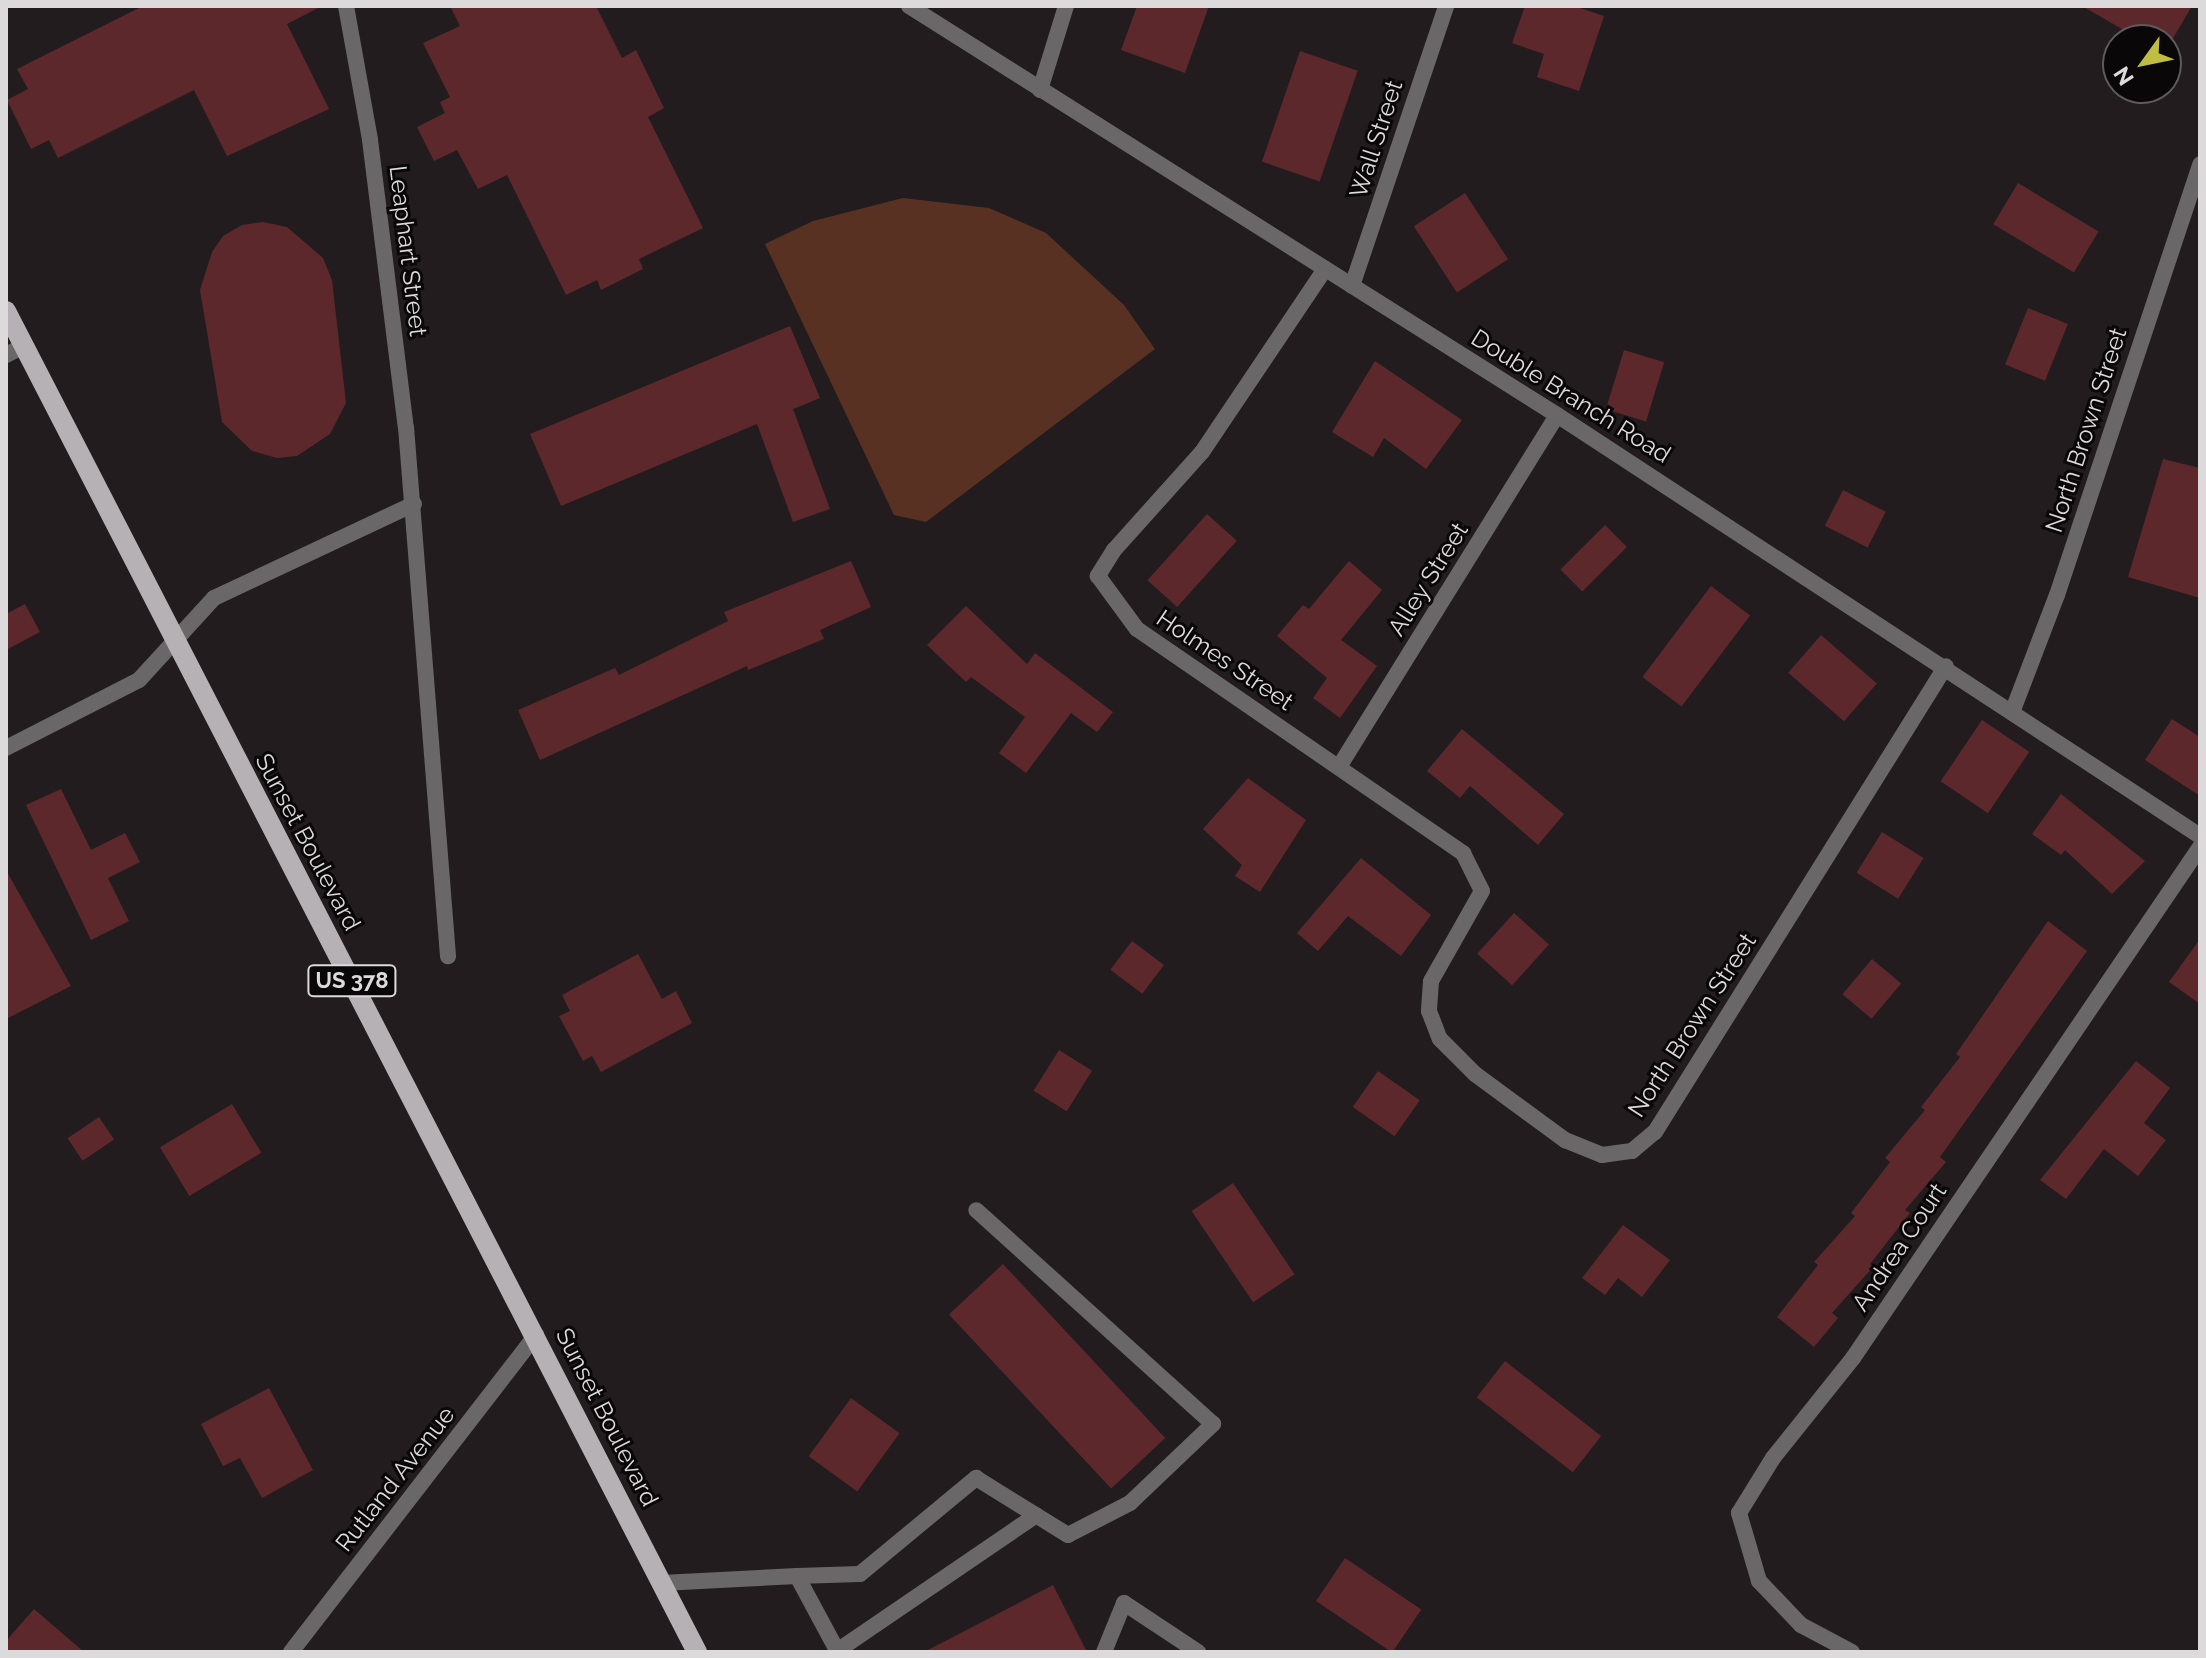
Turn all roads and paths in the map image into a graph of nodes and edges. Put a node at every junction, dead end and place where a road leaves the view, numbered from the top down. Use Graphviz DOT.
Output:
graph roads {
  1 [pos="346,6"];
  2 [pos="909,6"];
  3 [pos="1066,6"];
  4 [pos="1446,6"];
  5 [pos="1040,90"];
  6 [pos="2200,164"];
  7 [pos="1325,269"];
  8 [pos="1352,286"];
  9 [pos="6,311"];
  10 [pos="15,350"];
  11 [pos="1557,415"];
  12 [pos="414,504"];
  13 [pos="176,644"];
  14 [pos="1946,666"];
  15 [pos="2013,710"];
  16 [pos="6,748"];
  17 [pos="1339,767"];
  18 [pos="2200,836"];
  19 [pos="2200,847"];
  20 [pos="1482,891"];
  21 [pos="448,956"];
  22 [pos="976,1210"];
  23 [pos="536,1335"];
  24 [pos="1036,1515"];
  25 [pos="797,1576"];
  26 [pos="662,1583"];
  27 [pos="291,1652"];
  28 [pos="697,1652"];
  29 [pos="838,1652"];
  30 [pos="1104,1652"];
  31 [pos="1198,1652"];
  32 [pos="1852,1652"];
  1 -- 12 [label="street, Leaphart Street"];
  2 -- 5 [label="street, Double Branch Road"];
  3 -- 5 [label="street"];
  4 -- 8 [label="street, Wall Street"];
  5 -- 7 [label="street, Double Branch Road"];
  6 -- 15 [label="street, North Brown Street"];
  7 -- 8 [label="street, Double Branch Road"];
  7 -- 17 [label="street, Holmes Street"];
  8 -- 11 [label="street, Double Branch Road"];
  9 -- 10 [label="main road, Sunset Boulevard / US 378"];
  10 -- 13 [label="main road, Sunset Boulevard / US 378"];
  11 -- 14 [label="street, Double Branch Road"];
  11 -- 17 [label="street, Alley Street"];
  12 -- 13 [label="street"];
  12 -- 21 [label="street, Leaphart Street"];
  13 -- 16 [label="street"];
  13 -- 23 [label="main road, Sunset Boulevard / US 378"];
  14 -- 15 [label="street, Double Branch Road"];
  14 -- 20 [label="street, North Brown Street"];
  15 -- 18 [label="street, Double Branch Road"];
  17 -- 20 [label="street, Holmes Street"];
  19 -- 32 [label="street, Andrea Court"];
  22 -- 24 [label="street"];
  23 -- 26 [label="main road, Sunset Boulevard / US 378"];
  23 -- 27 [label="street, Rutland Avenue"];
  24 -- 25 [label="street"];
  24 -- 29 [label="street"];
  25 -- 26 [label="street"];
  25 -- 29 [label="street"];
  26 -- 28 [label="main road, Sunset Boulevard / US 378"];
  30 -- 31 [label="street"];
}
